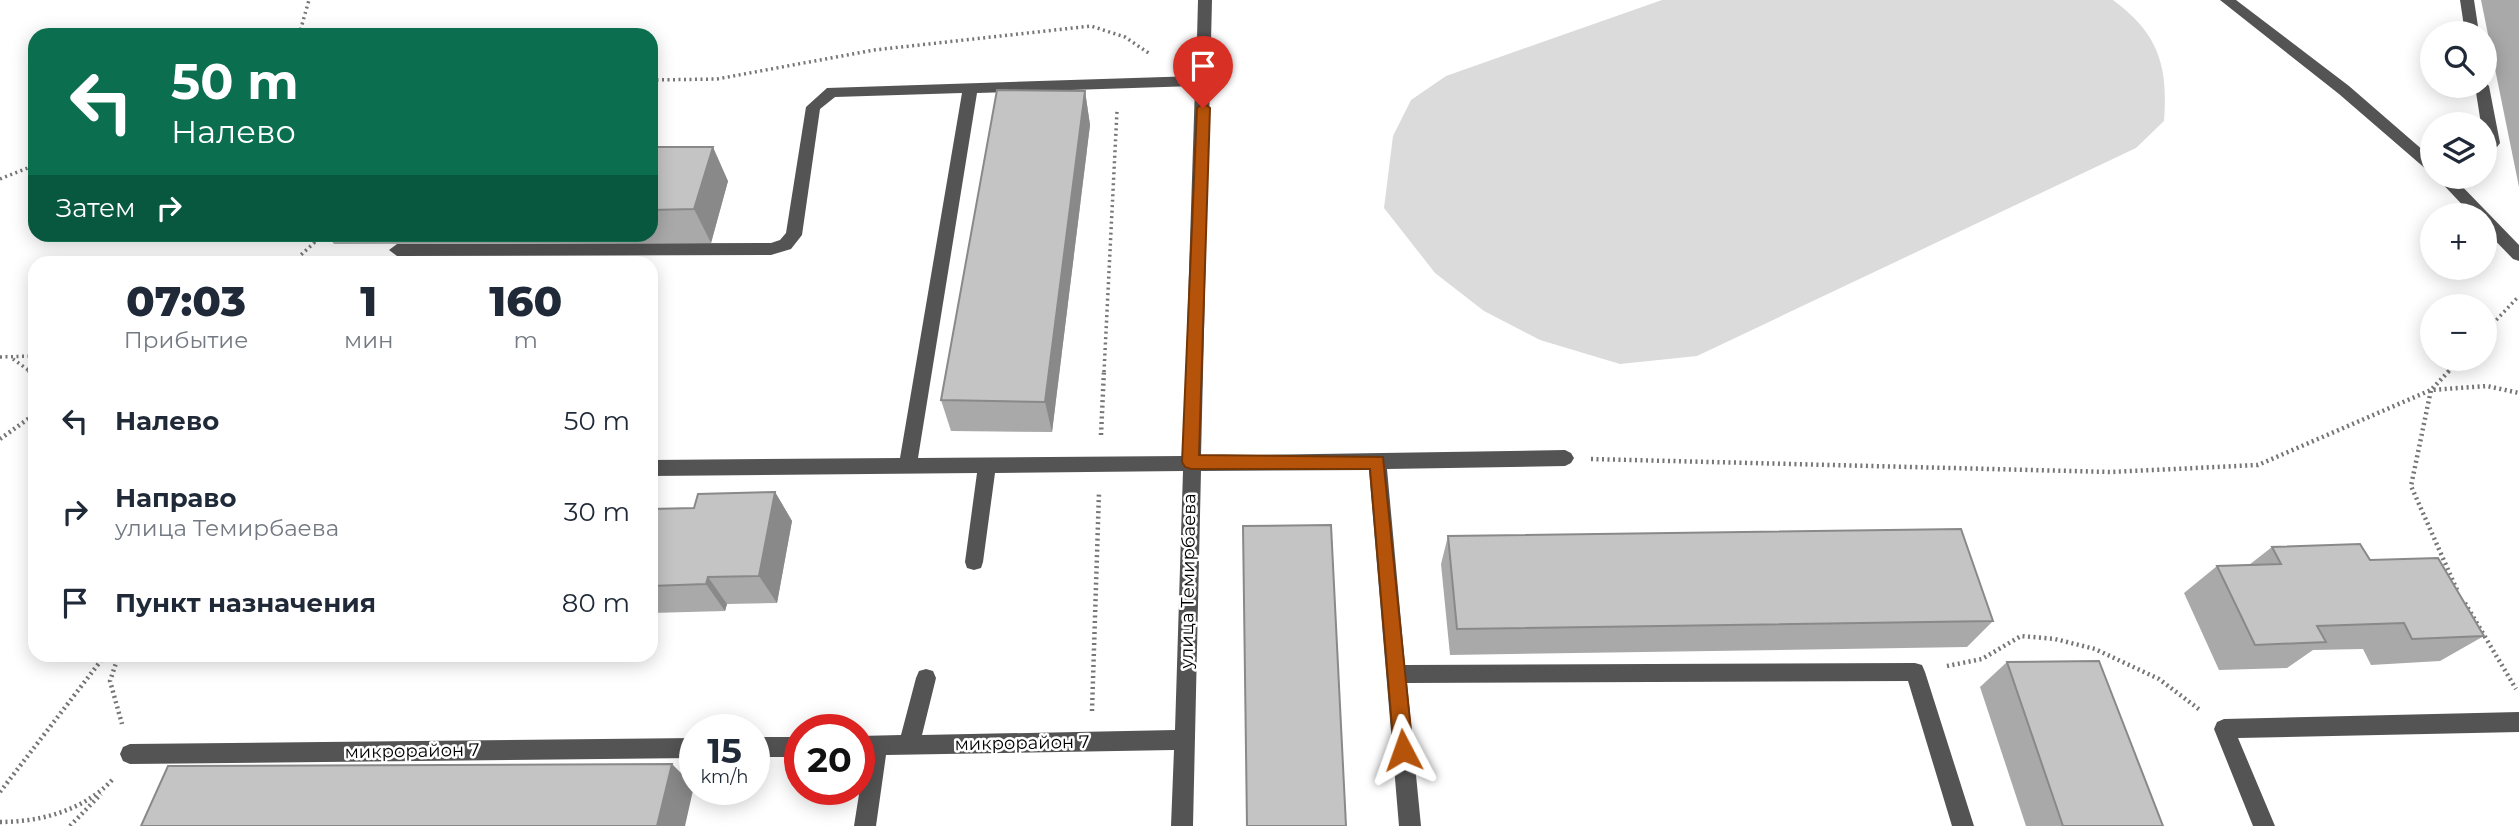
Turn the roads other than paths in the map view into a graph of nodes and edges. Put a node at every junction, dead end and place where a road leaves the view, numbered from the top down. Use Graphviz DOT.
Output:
graph roads {
  1 [pos="1205,0"];
  2 [pos="2227,0"];
  3 [pos="2467,0"];
  4 [pos="2470,21"];
  5 [pos="1204,81"];
  6 [pos="970,88"];
  7 [pos="2420,156"];
  8 [pos="2456,189"];
  9 [pos="2469,203"];
  10 [pos="2497,232"];
  11 [pos="397,250"];
  12 [pos="492,255"];
  13 [pos="2519,255"];
  14 [pos="1565,458"];
  15 [pos="1191,462"];
  16 [pos="1377,462"];
  17 [pos="987,464"];
  18 [pos="908,465"];
  19 [pos="658,468"];
  20 [pos="974,562"];
  21 [pos="1397,674"];
  22 [pos="926,678"];
  23 [pos="2519,722"];
  24 [pos="1184,740"];
  25 [pos="909,745"];
  26 [pos="875,746"];
  27 [pos="679,748"];
  28 [pos="130,754"];
  29 [pos="866,805"];
  30 [pos="865,826"];
  31 [pos="1182,826"];
  32 [pos="1410,826"];
  33 [pos="1963,826"];
  34 [pos="2264,826"];
  1 -- 5 [label="street, улица Темирбаева"];
  2 -- 7 [label="street"];
  3 -- 4 [label="street"];
  5 -- 6 [label="street"];
  5 -- 15 [label="street, улица Темирбаева"];
  6 -- 12 [label="street"];
  6 -- 18 [label="street"];
  8 -- 9 [label="street"];
  10 -- 13 [label="street"];
  11 -- 12 [label="street"];
  14 -- 16 [label="street"];
  15 -- 16 [label="street"];
  15 -- 17 [label="street"];
  15 -- 24 [label="street, улица Темирбаева"];
  16 -- 21 [label="street"];
  17 -- 18 [label="street"];
  17 -- 20 [label="street"];
  18 -- 19 [label="street"];
  21 -- 32 [label="street"];
  21 -- 33 [label="street"];
  22 -- 25 [label="street"];
  23 -- 34 [label="street"];
  24 -- 25 [label="street, микрорайон 7"];
  24 -- 31 [label="street, улица Темирбаева"];
  25 -- 26 [label="street, микрорайон 7"];
  27 -- 28 [label="street, микрорайон 7"];
  29 -- 30 [label="street"];
}
